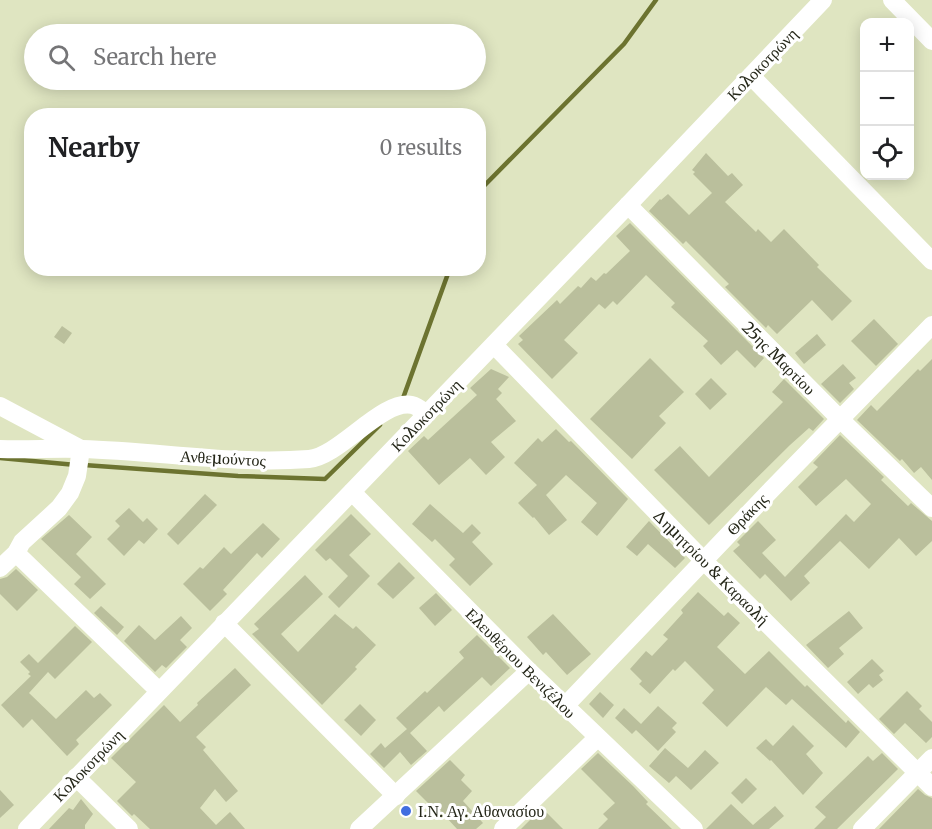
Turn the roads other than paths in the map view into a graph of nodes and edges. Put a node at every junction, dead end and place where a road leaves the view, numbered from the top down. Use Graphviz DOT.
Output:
graph roads {
  1 [pos="823,0"];
  2 [pos="892,0"];
  3 [pos="932,41"];
  4 [pos="751,76"];
  5 [pos="628,205"];
  6 [pos="932,261"];
  7 [pos="932,325"];
  8 [pos="494,345"];
  9 [pos="0,406"];
  10 [pos="428,414"];
  11 [pos="840,419"];
  12 [pos="0,449"];
  13 [pos="81,449"];
  14 [pos="352,492"];
  15 [pos="932,508"];
  16 [pos="16,553"];
  17 [pos="703,560"];
  18 [pos="0,568"];
  19 [pos="224,623"];
  20 [pos="529,671"];
  21 [pos="159,691"];
  22 [pos="565,706"];
  23 [pos="597,738"];
  24 [pos="932,758"];
  25 [pos="918,772"];
  26 [pos="76,777"];
  27 [pos="932,786"];
  28 [pos="396,796"];
  29 [pos="27,829"];
  30 [pos="129,829"];
  31 [pos="359,829"];
  32 [pos="503,829"];
  33 [pos="694,829"];
  34 [pos="862,829"];
  1 -- 4 [label="street, Κολοκοτρώνη"];
  2 -- 3 [label="street"];
  4 -- 5 [label="street, Κολοκοτρώνη"];
  4 -- 6 [label="street"];
  5 -- 8 [label="street, Κολοκοτρώνη"];
  5 -- 11 [label="street, 25ης Μαρτίου"];
  7 -- 11 [label="street, Θράκης"];
  8 -- 10 [label="street, Κολοκοτρώνη"];
  8 -- 17 [label="street, Δημητρίου & Καραολή"];
  9 -- 13 [label="street"];
  10 -- 13 [label="street, Ανθεμούντος"];
  10 -- 14 [label="street, Κολοκοτρώνη"];
  11 -- 15 [label="street, 25ης Μαρτίου"];
  11 -- 17 [label="street, Θράκης"];
  12 -- 13 [label="street, Ανθεμούντος"];
  13 -- 16 [label="street"];
  14 -- 19 [label="street, Κολοκοτρώνη"];
  14 -- 20 [label="street, Ελευθέριου Βενιζέλου"];
  16 -- 18 [label="street"];
  16 -- 21 [label="street"];
  17 -- 22 [label="street, Θράκης"];
  17 -- 25 [label="street, Δημητρίου & Καραολή"];
  19 -- 21 [label="street, Κολοκοτρώνη"];
  19 -- 28 [label="street"];
  20 -- 22 [label="street, Ελευθέριου Βενιζέλου"];
  20 -- 28 [label="street"];
  21 -- 26 [label="street, Κολοκοτρώνη"];
  22 -- 23 [label="street, Ελευθέριου Βενιζέλου"];
  23 -- 32 [label="street"];
  23 -- 33 [label="street, Ελευθέριου Βενιζέλου"];
  24 -- 25 [label="street"];
  25 -- 27 [label="street, Δημητρίου & Καραολή"];
  25 -- 34 [label="street"];
  26 -- 29 [label="street, Κολοκοτρώνη"];
  26 -- 30 [label="street"];
  28 -- 31 [label="street"];
}
